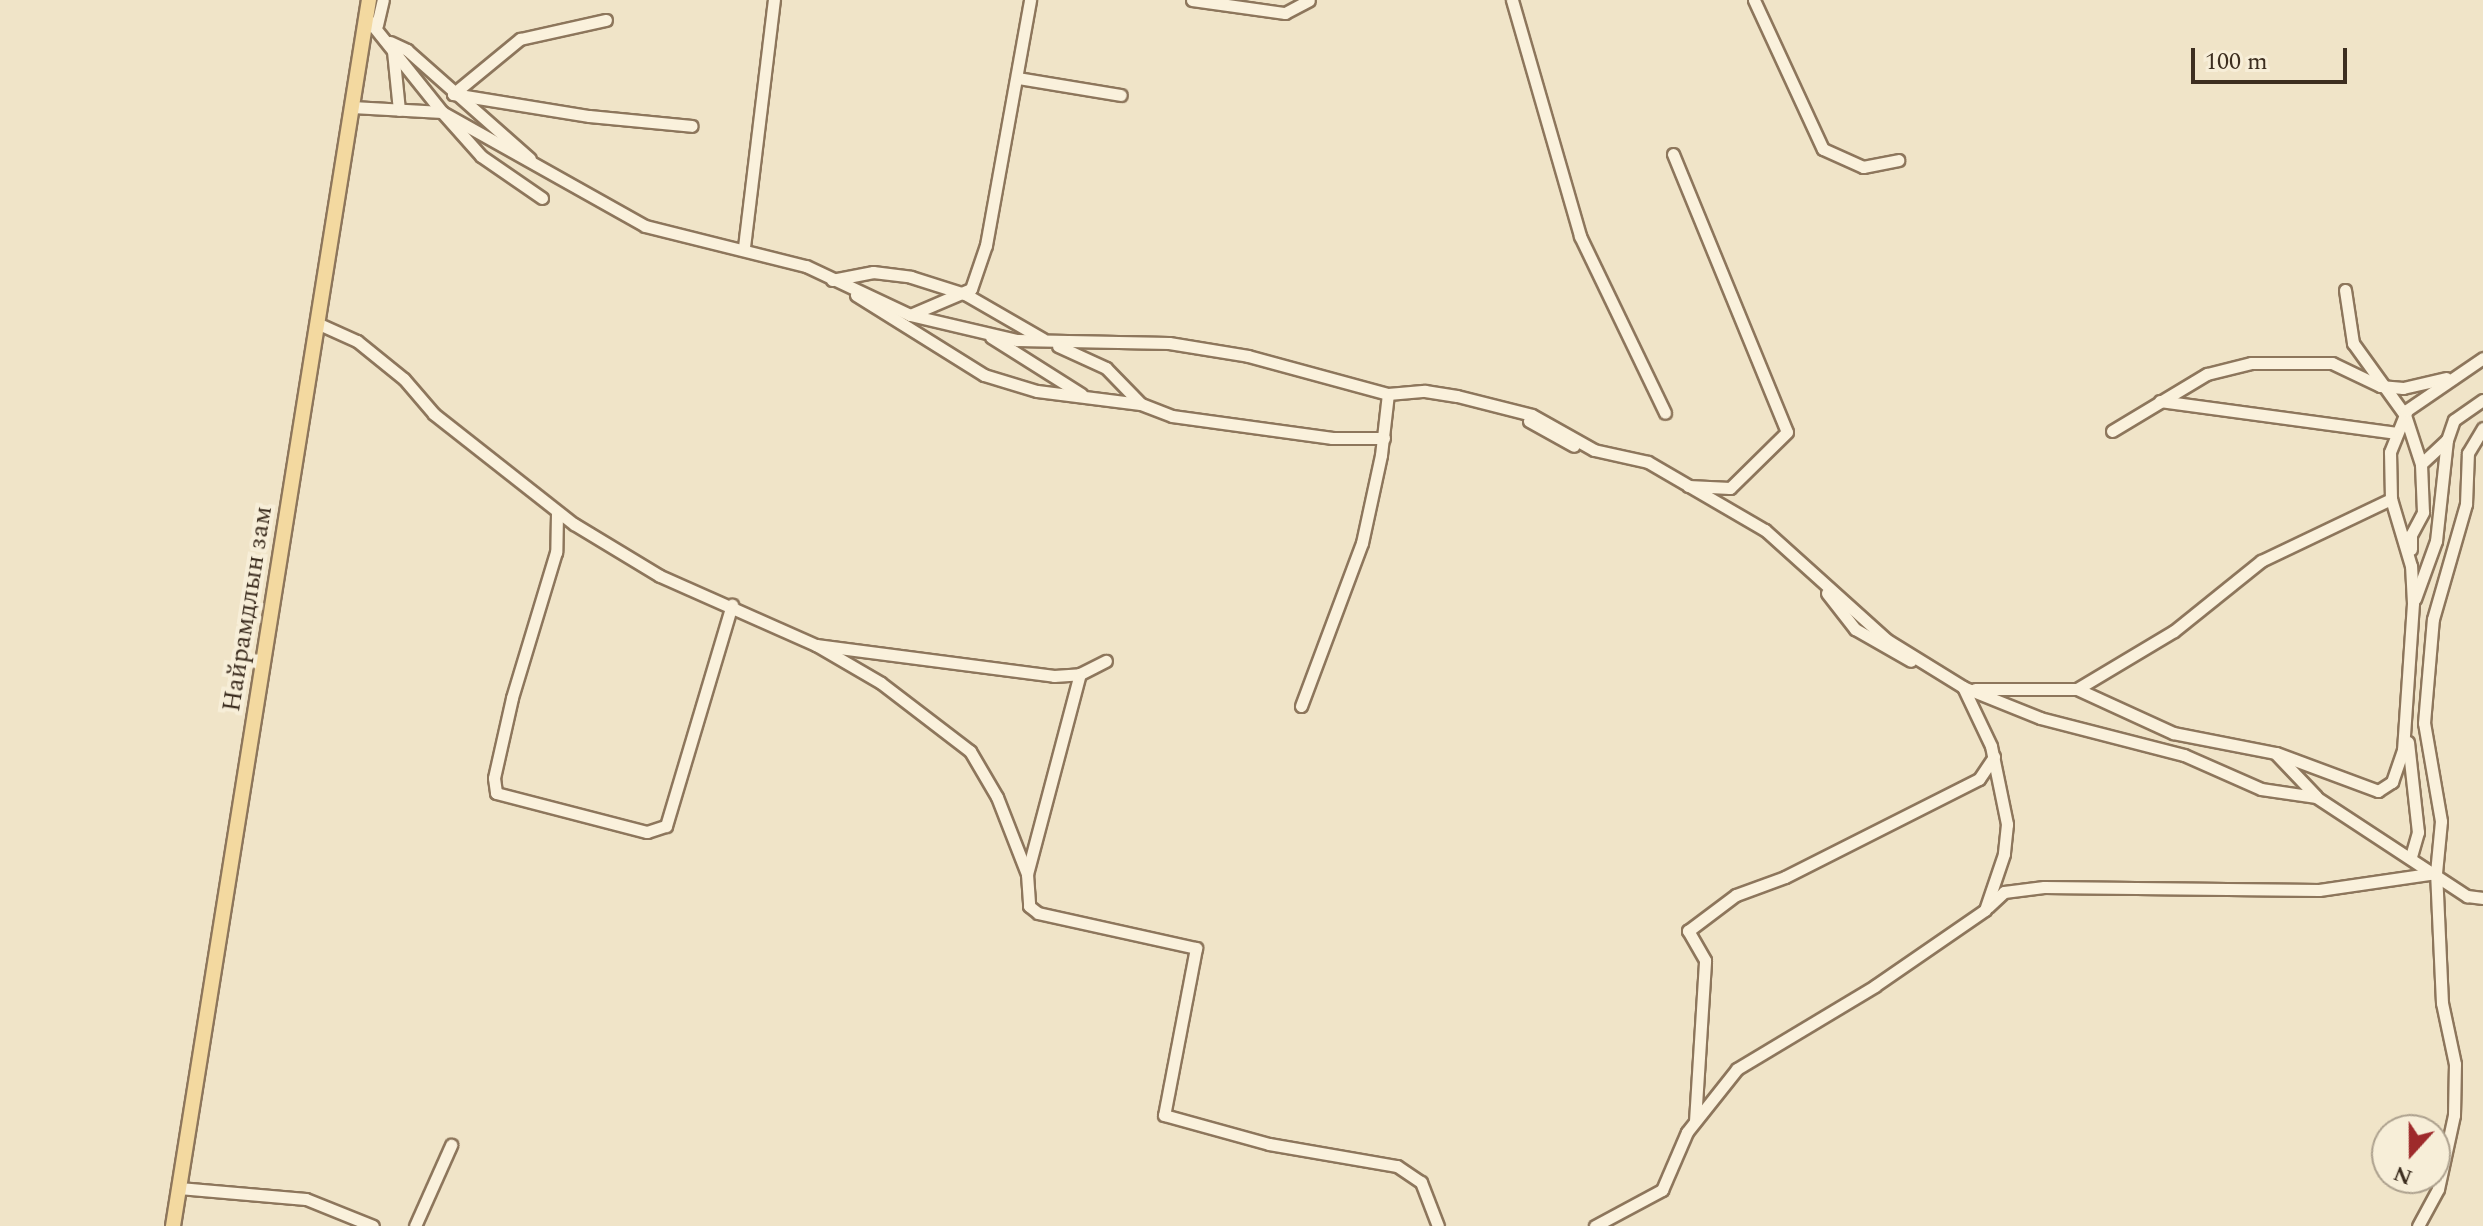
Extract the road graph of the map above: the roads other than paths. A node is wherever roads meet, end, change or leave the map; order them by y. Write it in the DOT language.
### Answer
graph roads {
  1 [pos="369,0"];
  2 [pos="383,0"];
  3 [pos="774,0"];
  4 [pos="1030,0"];
  5 [pos="1192,0"];
  6 [pos="1309,0"];
  7 [pos="1512,0"];
  8 [pos="1754,0"];
  9 [pos="606,20"];
  10 [pos="371,21"];
  11 [pos="391,44"];
  12 [pos="1018,78"];
  13 [pos="453,94"];
  14 [pos="1121,95"];
  15 [pos="352,107"];
  16 [pos="399,110"];
  17 [pos="442,112"];
  18 [pos="692,126"];
  19 [pos="1673,154"];
  20 [pos="1898,160"];
  21 [pos="536,165"];
  22 [pos="542,198"];
  23 [pos="744,247"];
  24 [pos="831,280"];
  25 [pos="850,288"];
  26 [pos="2345,290"];
  27 [pos="965,294"];
  28 [pos="910,315"];
  29 [pos="319,324"];
  30 [pos="982,332"];
  31 [pos="1048,343"];
  32 [pos="2483,358"];
  33 [pos="2451,377"];
  34 [pos="2380,386"];
  35 [pos="1388,394"];
  36 [pos="1085,397"];
  37 [pos="2483,400"];
  38 [pos="2160,401"];
  39 [pos="1141,404"];
  40 [pos="1665,413"];
  41 [pos="2405,415"];
  42 [pos="2483,428"];
  43 [pos="2112,431"];
  44 [pos="2397,433"];
  45 [pos="1384,438"];
  46 [pos="2447,440"];
  47 [pos="2421,464"];
  48 [pos="1688,486"];
  49 [pos="2391,499"];
  50 [pos="557,513"];
  51 [pos="2411,566"];
  52 [pos="2413,603"];
  53 [pos="732,605"];
  54 [pos="816,645"];
  55 [pos="1106,661"];
  56 [pos="1080,674"];
  57 [pos="1967,688"];
  58 [pos="2077,689"];
  59 [pos="1301,706"];
  60 [pos="2405,720"];
  61 [pos="2276,753"];
  62 [pos="1994,757"];
  63 [pos="2316,797"];
  64 [pos="2411,856"];
  65 [pos="2436,873"];
  66 [pos="1027,874"];
  67 [pos="2483,898"];
  68 [pos="1985,910"];
  69 [pos="1695,1122"];
  70 [pos="451,1145"];
  71 [pos="179,1188"];
  72 [pos="173,1226"];
  73 [pos="373,1226"];
  74 [pos="415,1226"];
  75 [pos="1438,1226"];
  76 [pos="1595,1226"];
  77 [pos="2418,1226"];
  1 -- 10 [label="main road, Найрамдлын зам"];
  2 -- 10 [label="street"];
  3 -- 23 [label="street"];
  4 -- 12 [label="street"];
  5 -- 6 [label="street"];
  7 -- 40 [label="street"];
  8 -- 20 [label="street"];
  9 -- 13 [label="street"];
  10 -- 11 [label="street"];
  10 -- 15 [label="main road, Найрамдлын зам"];
  11 -- 13 [label="street"];
  11 -- 16 [label="street"];
  11 -- 17 [label="street"];
  12 -- 14 [label="street"];
  12 -- 27 [label="street"];
  13 -- 18 [label="street"];
  13 -- 21 [label="street"];
  15 -- 16 [label="street"];
  15 -- 29 [label="main road, Найрамдлын зам"];
  16 -- 17 [label="street"];
  17 -- 21 [label="street"];
  17 -- 22 [label="street"];
  19 -- 48 [label="street"];
  21 -- 23 [label="street"];
  23 -- 24 [label="street"];
  24 -- 25 [label="street"];
  24 -- 27 [label="street"];
  25 -- 28 [label="street"];
  25 -- 36 [label="street"];
  26 -- 34 [label="street"];
  27 -- 28 [label="street"];
  27 -- 31 [label="street"];
  28 -- 30 [label="street"];
  29 -- 50 [label="street"];
  29 -- 71 [label="main road, Найрамдлын зам"];
  30 -- 31 [label="street"];
  30 -- 36 [label="street"];
  31 -- 35 [label="street"];
  31 -- 39 [label="street"];
  32 -- 33 [label="street"];
  33 -- 34 [label="street"];
  33 -- 41 [label="street"];
  34 -- 38 [label="street"];
  34 -- 41 [label="street"];
  35 -- 45 [label="street"];
  35 -- 48 [label="street"];
  36 -- 39 [label="street"];
  37 -- 46 [label="street"];
  38 -- 43 [label="street"];
  38 -- 44 [label="street"];
  39 -- 45 [label="street"];
  41 -- 44 [label="street"];
  41 -- 47 [label="street"];
  42 -- 65 [label="street"];
  44 -- 49 [label="street"];
  45 -- 59 [label="street"];
  46 -- 47 [label="street"];
  46 -- 52 [label="street"];
  47 -- 51 [label="street"];
  48 -- 57 [label="street"];
  49 -- 51 [label="street"];
  49 -- 58 [label="street"];
  50 -- 53 [label="street"];
  50 -- 53 [label="street"];
  51 -- 52 [label="street"];
  52 -- 60 [label="street"];
  53 -- 54 [label="street"];
  54 -- 56 [label="street"];
  54 -- 66 [label="street"];
  55 -- 56 [label="street"];
  56 -- 66 [label="street"];
  57 -- 58 [label="street"];
  57 -- 62 [label="street"];
  57 -- 63 [label="street"];
  58 -- 61 [label="street"];
  60 -- 61 [label="street"];
  60 -- 64 [label="street"];
  61 -- 63 [label="street"];
  62 -- 68 [label="street"];
  62 -- 69 [label="street"];
  63 -- 64 [label="street"];
  64 -- 65 [label="street"];
  65 -- 67 [label="street"];
  65 -- 68 [label="street"];
  65 -- 77 [label="street"];
  66 -- 75 [label="street"];
  68 -- 69 [label="street"];
  69 -- 76 [label="street"];
  70 -- 74 [label="street"];
  71 -- 72 [label="main road, Найрамдлын зам"];
  71 -- 73 [label="street"];
}
